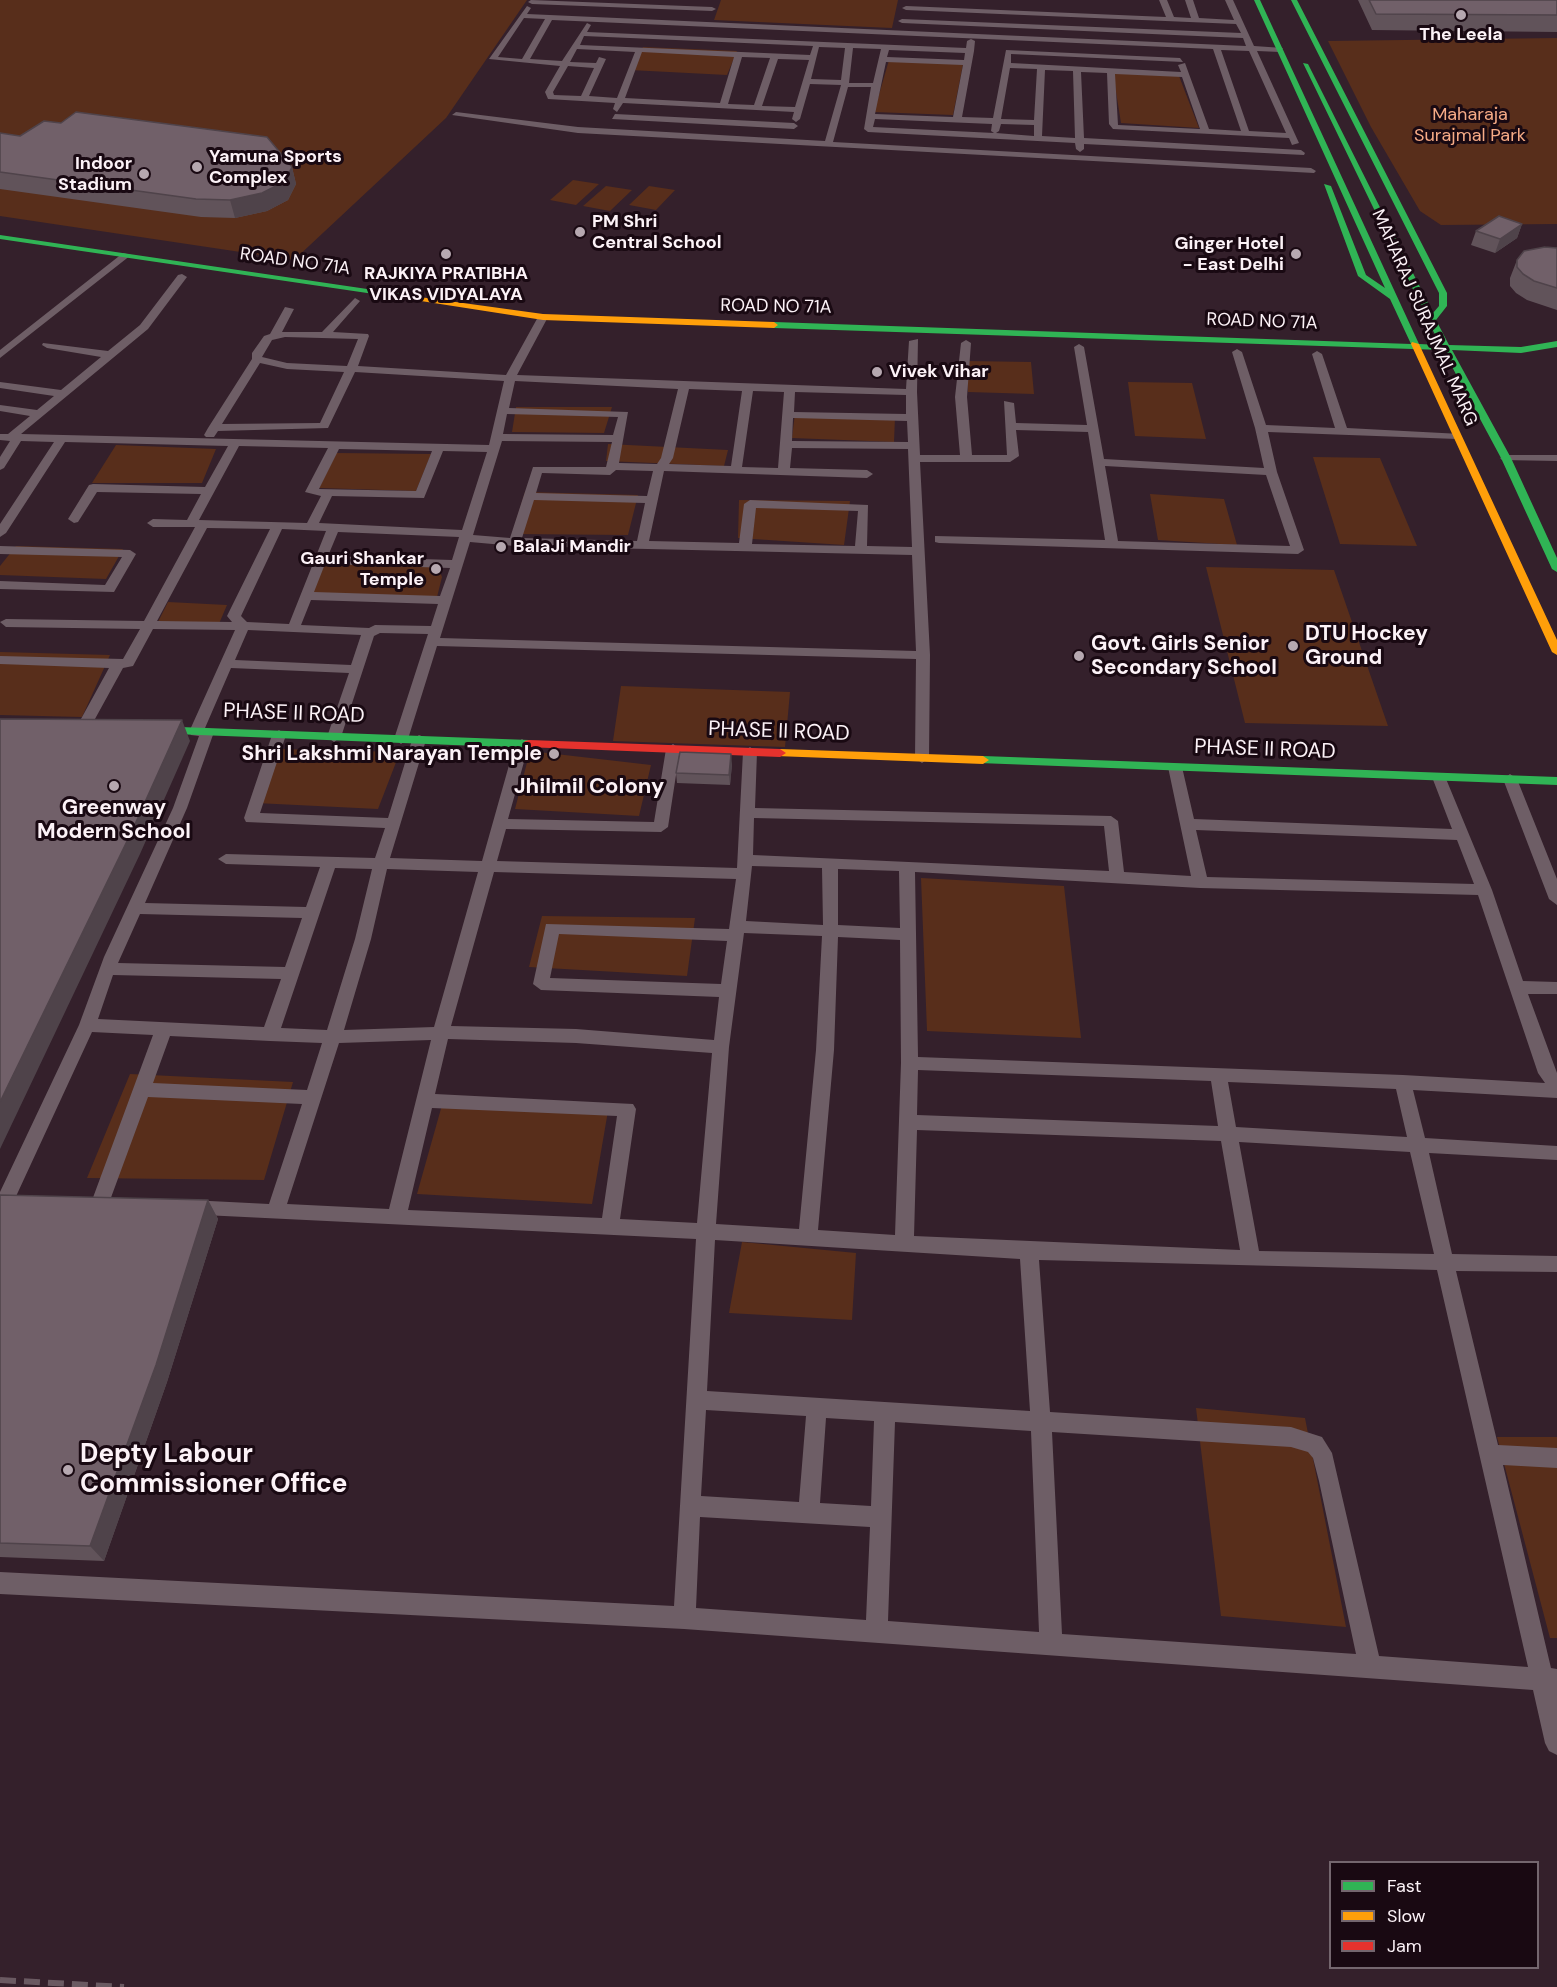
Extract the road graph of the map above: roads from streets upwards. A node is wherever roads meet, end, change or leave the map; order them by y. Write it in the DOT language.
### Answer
graph roads {
  1 [pos="716,0"];
  2 [pos="944,0"];
  3 [pos="977,0"];
  4 [pos="1013,0"];
  5 [pos="1163,0"];
  6 [pos="1189,0"];
  7 [pos="1229,0"];
  8 [pos="1243,0"];
  9 [pos="1257,0"];
  10 [pos="1294,0"];
  11 [pos="532,1"];
  12 [pos="680,4"];
  13 [pos="906,4"];
  14 [pos="712,9"];
  15 [pos="942,9"];
  16 [pos="975,11"];
  17 [pos="1012,13"];
  18 [pos="521,16"];
  19 [pos="1104,16"];
  20 [pos="550,17"];
  21 [pos="590,19"];
  22 [pos="1171,19"];
  23 [pos="1196,20"];
  24 [pos="902,21"];
  25 [pos="1238,22"];
  26 [pos="673,23"];
  27 [pos="708,24"];
  28 [pos="1015,26"];
  29 [pos="822,30"];
  30 [pos="1107,30"];
  31 [pos="583,34"];
  32 [pos="898,34"];
  33 [pos="609,36"];
  34 [pos="1246,36"];
  35 [pos="971,37"];
  36 [pos="1014,38"];
  37 [pos="696,39"];
  38 [pos="1107,42"];
  39 [pos="818,43"];
  40 [pos="849,45"];
  41 [pos="1178,46"];
  42 [pos="576,47"];
  43 [pos="886,47"];
  44 [pos="606,48"];
  45 [pos="640,48"];
  46 [pos="1216,48"];
  47 [pos="1252,49"];
  48 [pos="1319,49"];
  49 [pos="1274,50"];
  50 [pos="690,51"];
  51 [pos="970,51"];
  52 [pos="1009,52"];
  53 [pos="740,53"];
  54 [pos="775,56"];
  55 [pos="813,58"];
  56 [pos="884,59"];
  57 [pos="1180,60"];
  58 [pos="524,62"];
  59 [pos="968,63"];
  60 [pos="565,65"];
  61 [pos="1007,65"];
  62 [pos="599,66"];
  63 [pos="1041,67"];
  64 [pos="1077,69"];
  65 [pos="1111,71"];
  66 [pos="1184,75"];
  67 [pos="807,81"];
  68 [pos="845,84"];
  69 [pos="876,86"];
  70 [pos="583,100"];
  71 [pos="620,101"];
  72 [pos="723,106"];
  73 [pos="757,108"];
  74 [pos="798,110"];
  75 [pos="456,115"];
  76 [pos="872,116"];
  77 [pos="615,117"];
  78 [pos="957,119"];
  79 [pos="997,122"];
  80 [pos="1040,123"];
  81 [pos="794,126"];
  82 [pos="868,129"];
  83 [pos="615,131"];
  84 [pos="1206,133"];
  85 [pos="1246,134"];
  86 [pos="994,136"];
  87 [pos="1291,136"];
  88 [pos="1038,138"];
  89 [pos="1079,141"];
  90 [pos="790,143"];
  91 [pos="828,145"];
  92 [pos="866,147"];
  93 [pos="1301,153"];
  94 [pos="1322,153"];
  95 [pos="1036,157"];
  96 [pos="1080,159"];
  97 [pos="0,237"];
  98 [pos="0,250"];
  99 [pos="126,255"];
  100 [pos="112,267"];
  101 [pos="182,277"];
  102 [pos="1394,298"];
  103 [pos="355,301"];
  104 [pos="289,309"];
  105 [pos="1433,320"];
  106 [pos="540,321"];
  107 [pos="325,335"];
  108 [pos="274,336"];
  109 [pos="914,341"];
  110 [pos="966,343"];
  111 [pos="1557,344"];
  112 [pos="47,345"];
  113 [pos="1079,347"];
  114 [pos="1418,351"];
  115 [pos="1236,352"];
  116 [pos="1449,352"];
  117 [pos="1317,354"];
  118 [pos="0,355"];
  119 [pos="110,355"];
  120 [pos="1557,355"];
  121 [pos="257,359"];
  122 [pos="351,369"];
  123 [pos="510,378"];
  124 [pos="0,385"];
  125 [pos="684,386"];
  126 [pos="748,388"];
  127 [pos="790,389"];
  128 [pos="912,392"];
  129 [pos="63,394"];
  130 [pos="1008,403"];
  131 [pos="0,408"];
  132 [pos="503,411"];
  133 [pos="39,414"];
  134 [pos="789,415"];
  135 [pos="913,418"];
  136 [pos="1010,426"];
  137 [pos="214,428"];
  138 [pos="1261,428"];
  139 [pos="1094,429"];
  140 [pos="1342,431"];
  141 [pos="1457,436"];
  142 [pos="10,437"];
  143 [pos="62,438"];
  144 [pos="618,439"];
  145 [pos="206,442"];
  146 [pos="236,442"];
  147 [pos="496,443"];
  148 [pos="336,444"];
  149 [pos="787,444"];
  150 [pos="439,447"];
  151 [pos="915,452"];
  152 [pos="966,458"];
  153 [pos="1506,458"];
  154 [pos="1557,458"];
  155 [pos="1100,462"];
  156 [pos="0,466"];
  157 [pos="612,466"];
  158 [pos="662,467"];
  159 [pos="736,470"];
  160 [pos="784,472"];
  161 [pos="1271,472"];
  162 [pos="867,474"];
  163 [pos="209,491"];
  164 [pos="328,493"];
  165 [pos="530,496"];
  166 [pos="652,501"];
  167 [pos="74,519"];
  168 [pos="153,523"];
  169 [pos="197,524"];
  170 [pos="278,525"];
  171 [pos="311,527"];
  172 [pos="333,528"];
  173 [pos="0,533"];
  174 [pos="465,536"];
  175 [pos="939,539"];
  176 [pos="515,542"];
  177 [pos="1112,543"];
  178 [pos="642,545"];
  179 [pos="745,547"];
  180 [pos="0,550"];
  181 [pos="861,550"];
  182 [pos="918,551"];
  183 [pos="322,560"];
  184 [pos="456,564"];
  185 [pos="1557,569"];
  186 [pos="0,585"];
  187 [pos="307,596"];
  188 [pos="445,600"];
  189 [pos="6,623"];
  190 [pos="148,626"];
  191 [pos="243,626"];
  192 [pos="294,627"];
  193 [pos="369,632"];
  194 [pos="432,636"];
  195 [pos="1557,652"];
  196 [pos="923,655"];
  197 [pos="0,660"];
  198 [pos="118,664"];
  199 [pos="225,664"];
  200 [pos="355,669"];
  201 [pos="83,728"];
  202 [pos="140,730"];
  203 [pos="202,732"];
  204 [pos="279,735"];
  205 [pos="334,737"];
  206 [pos="400,739"];
  207 [pos="420,740"];
  208 [pos="522,744"];
  209 [pos="673,749"];
  210 [pos="750,752"];
  211 [pos="922,758"];
  212 [pos="1175,767"];
  213 [pos="1439,777"];
  214 [pos="1510,779"];
  215 [pos="1557,781"];
  216 [pos="749,813"];
  217 [pos="394,823"];
  218 [pos="499,824"];
  219 [pos="1188,824"];
  220 [pos="1462,836"];
  221 [pos="226,859"];
  222 [pos="329,862"];
  223 [pos="381,864"];
  224 [pos="830,864"];
  225 [pos="907,866"];
  226 [pos="486,867"];
  227 [pos="744,867"];
  228 [pos="1117,876"];
  229 [pos="1200,882"];
  230 [pos="1484,890"];
  231 [pos="1557,899"];
  232 [pos="134,908"];
  233 [pos="312,913"];
  234 [pos="830,930"];
  235 [pos="736,931"];
  236 [pos="908,934"];
  237 [pos="108,969"];
  238 [pos="292,973"];
  239 [pos="1516,987"];
  240 [pos="1557,988"];
  241 [pos="728,991"];
  242 [pos="87,1025"];
  243 [pos="164,1029"];
  244 [pos="441,1033"];
  245 [pos="270,1034"];
  246 [pos="333,1037"];
  247 [pos="721,1047"];
  248 [pos="910,1063"];
  249 [pos="1218,1075"];
  250 [pos="1403,1082"];
  251 [pos="1557,1085"];
  252 [pos="143,1090"];
  253 [pos="1557,1090"];
  254 [pos="313,1097"];
  255 [pos="424,1101"];
  256 [pos="908,1122"];
  257 [pos="1228,1134"];
  258 [pos="1418,1146"];
  259 [pos="1557,1153"];
  260 [pos="3,1198"];
  261 [pos="29,1200"];
  262 [pos="76,1202"];
  263 [pos="100,1203"];
  264 [pos="123,1204"];
  265 [pos="171,1207"];
  266 [pos="275,1212"];
  267 [pos="397,1216"];
  268 [pos="610,1226"];
  269 [pos="706,1231"];
  270 [pos="808,1237"];
  271 [pos="904,1244"];
  272 [pos="1029,1251"];
  273 [pos="1251,1259"];
  274 [pos="1444,1262"];
  275 [pos="1557,1264"];
  276 [pos="695,1400"];
  277 [pos="817,1408"];
  278 [pos="885,1412"];
  279 [pos="1041,1422"];
  280 [pos="1488,1454"];
  281 [pos="1557,1458"];
  282 [pos="690,1506"];
  283 [pos="809,1513"];
  284 [pos="880,1517"];
  285 [pos="0,1583"];
  286 [pos="684,1618"];
  287 [pos="877,1632"];
  288 [pos="1051,1645"];
  289 [pos="1370,1665"];
  290 [pos="1550,1679"];
  291 [pos="1557,1743"];
  1 -- 14 [label="street"];
  2 -- 15 [label="street"];
  3 -- 16 [label="street"];
  4 -- 17 [label="street"];
  5 -- 22 [label="street"];
  6 -- 23 [label="street"];
  7 -- 25 [label="street"];
  8 -- 49 [label="street"];
  9 -- 49 [label="street"];
  10 -- 48 [label="street, MAHARAJ SURAJMAL MARG"];
  11 -- 12 [label="street"];
  11 -- 18 [label="street"];
  12 -- 14 [label="street"];
  12 -- 26 [label="street"];
  13 -- 15 [label="street"];
  13 -- 24 [label="street"];
  14 -- 27 [label="street"];
  15 -- 16 [label="street"];
  16 -- 17 [label="street"];
  17 -- 19 [label="street"];
  18 -- 20 [label="street"];
  18 -- 58 [label="street"];
  19 -- 22 [label="street"];
  19 -- 30 [label="street"];
  20 -- 21 [label="street"];
  20 -- 58 [label="street"];
  21 -- 26 [label="street"];
  21 -- 31 [label="street"];
  22 -- 23 [label="street"];
  23 -- 25 [label="street"];
  24 -- 28 [label="street"];
  24 -- 32 [label="street"];
  25 -- 34 [label="street"];
  26 -- 27 [label="street"];
  27 -- 29 [label="street"];
  28 -- 30 [label="street"];
  28 -- 36 [label="street"];
  29 -- 32 [label="street"];
  29 -- 39 [label="street"];
  30 -- 34 [label="street"];
  30 -- 38 [label="street"];
  31 -- 33 [label="street"];
  31 -- 42 [label="street"];
  32 -- 35 [label="street"];
  33 -- 37 [label="street"];
  33 -- 44 [label="street"];
  34 -- 47 [label="street"];
  35 -- 36 [label="street"];
  35 -- 51 [label="street"];
  36 -- 38 [label="street"];
  36 -- 52 [label="street"];
  37 -- 39 [label="street"];
  37 -- 50 [label="street"];
  38 -- 41 [label="street"];
  39 -- 40 [label="street"];
  39 -- 55 [label="street"];
  40 -- 43 [label="street"];
  40 -- 68 [label="street"];
  41 -- 46 [label="street"];
  41 -- 57 [label="street"];
  42 -- 44 [label="street"];
  42 -- 60 [label="street"];
  43 -- 51 [label="street"];
  43 -- 56 [label="street"];
  44 -- 45 [label="street"];
  44 -- 62 [label="street"];
  45 -- 50 [label="street"];
  45 -- 71 [label="street"];
  46 -- 47 [label="street"];
  46 -- 85 [label="street"];
  47 -- 49 [label="street"];
  47 -- 87 [label="street"];
  48 -- 105 [label="street, MAHARAJ SURAJMAL MARG"];
  48 -- 105 [label="street, MAHARAJ SURAJMAL MARG"];
  49 -- 94 [label="street"];
  50 -- 53 [label="street"];
  51 -- 59 [label="street"];
  52 -- 57 [label="street"];
  52 -- 61 [label="street"];
  53 -- 54 [label="street"];
  53 -- 72 [label="street"];
  54 -- 55 [label="street"];
  54 -- 73 [label="street"];
  55 -- 67 [label="street"];
  56 -- 59 [label="street"];
  56 -- 69 [label="street"];
  57 -- 66 [label="street"];
  58 -- 60 [label="street"];
  59 -- 78 [label="street"];
  60 -- 62 [label="street"];
  60 -- 70 [label="street"];
  61 -- 63 [label="street"];
  61 -- 79 [label="street"];
  62 -- 70 [label="street"];
  63 -- 64 [label="street"];
  63 -- 80 [label="street"];
  64 -- 65 [label="street"];
  64 -- 89 [label="street"];
  65 -- 66 [label="street"];
  65 -- 84 [label="street"];
  66 -- 84 [label="street"];
  67 -- 68 [label="street"];
  67 -- 74 [label="street"];
  68 -- 69 [label="street"];
  68 -- 91 [label="street"];
  69 -- 76 [label="street"];
  70 -- 71 [label="street"];
  71 -- 72 [label="street"];
  71 -- 77 [label="street"];
  72 -- 73 [label="street"];
  73 -- 74 [label="street"];
  74 -- 81 [label="street"];
  75 -- 83 [label="street"];
  76 -- 78 [label="street"];
  76 -- 82 [label="street"];
  77 -- 81 [label="street"];
  77 -- 83 [label="street"];
  78 -- 79 [label="street"];
  79 -- 80 [label="street"];
  79 -- 86 [label="street"];
  80 -- 88 [label="street"];
  81 -- 90 [label="street"];
  82 -- 86 [label="street"];
  82 -- 92 [label="street"];
  83 -- 90 [label="street"];
  84 -- 85 [label="street"];
  85 -- 87 [label="street"];
  86 -- 88 [label="street"];
  87 -- 93 [label="street"];
  88 -- 89 [label="street"];
  88 -- 95 [label="street"];
  89 -- 93 [label="street"];
  89 -- 96 [label="street"];
  90 -- 91 [label="street"];
  91 -- 92 [label="street"];
  92 -- 95 [label="street"];
  93 -- 96 [label="street"];
  94 -- 102 [label="street, MAHARAJ SURAJMAL MARG"];
  94 -- 102 [label="street"];
  95 -- 96 [label="street"];
  97 -- 99 [label="street, ROAD NO 71A"];
  98 -- 100 [label="street, ROAD NO 71A"];
  99 -- 100 [label="street"];
  99 -- 106 [label="street, ROAD NO 71A"];
  100 -- 101 [label="street, ROAD NO 71A"];
  100 -- 118 [label="street"];
  101 -- 103 [label="street, ROAD NO 71A"];
  101 -- 119 [label="street"];
  102 -- 114 [label="street, MAHARAJ SURAJMAL MARG"];
  103 -- 106 [label="street, ROAD NO 71A"];
  103 -- 107 [label="street"];
  104 -- 108 [label="street"];
  105 -- 116 [label="street, MAHARAJ SURAJMAL MARG"];
  106 -- 109 [label="street, ROAD NO 71A"];
  106 -- 114 [label="street, ROAD NO 71A"];
  106 -- 123 [label="street"];
  107 -- 108 [label="street"];
  107 -- 122 [label="street"];
  108 -- 121 [label="street"];
  109 -- 110 [label="street, ROAD NO 71A"];
  109 -- 128 [label="street"];
  110 -- 113 [label="street, ROAD NO 71A"];
  110 -- 152 [label="street"];
  111 -- 116 [label="street, ROAD NO 71A"];
  112 -- 119 [label="street"];
  113 -- 115 [label="street, ROAD NO 71A"];
  113 -- 139 [label="street"];
  114 -- 116 [label="street, ROAD NO 71A"];
  114 -- 117 [label="street, ROAD NO 71A"];
  114 -- 141 [label="street, MAHARAJ SURAJMAL MARG"];
  115 -- 117 [label="street, ROAD NO 71A"];
  115 -- 138 [label="street"];
  116 -- 120 [label="street, ROAD NO 71A"];
  116 -- 153 [label="street, MAHARAJ SURAJMAL MARG"];
  117 -- 140 [label="street"];
  119 -- 129 [label="street"];
  121 -- 122 [label="street"];
  121 -- 137 [label="street"];
  122 -- 123 [label="street"];
  122 -- 137 [label="street"];
  123 -- 125 [label="street"];
  123 -- 132 [label="street"];
  124 -- 129 [label="street"];
  125 -- 126 [label="street"];
  125 -- 158 [label="street"];
  126 -- 127 [label="street"];
  126 -- 159 [label="street"];
  127 -- 128 [label="street"];
  127 -- 134 [label="street"];
  128 -- 135 [label="street"];
  129 -- 133 [label="street"];
  130 -- 136 [label="street"];
  131 -- 133 [label="street"];
  132 -- 144 [label="street"];
  132 -- 147 [label="street"];
  133 -- 142 [label="street"];
  134 -- 135 [label="street"];
  134 -- 149 [label="street"];
  135 -- 151 [label="street"];
  136 -- 139 [label="street"];
  136 -- 152 [label="street"];
  137 -- 145 [label="street"];
  138 -- 140 [label="street"];
  138 -- 161 [label="street"];
  139 -- 155 [label="street"];
  140 -- 141 [label="street"];
  141 -- 195 [label="street, MAHARAJ SURAJMAL MARG"];
  142 -- 143 [label="street"];
  142 -- 156 [label="street"];
  143 -- 145 [label="street"];
  143 -- 173 [label="street"];
  144 -- 147 [label="street"];
  144 -- 157 [label="street"];
  145 -- 146 [label="street"];
  146 -- 148 [label="street"];
  146 -- 163 [label="street"];
  147 -- 150 [label="street"];
  147 -- 174 [label="street"];
  148 -- 150 [label="street"];
  148 -- 164 [label="street"];
  149 -- 151 [label="street"];
  149 -- 160 [label="street"];
  150 -- 164 [label="street"];
  151 -- 152 [label="street"];
  151 -- 182 [label="street"];
  153 -- 154 [label="street"];
  153 -- 185 [label="street, MAHARAJ SURAJMAL MARG"];
  155 -- 161 [label="street"];
  155 -- 177 [label="street"];
  157 -- 158 [label="street"];
  157 -- 165 [label="street"];
  158 -- 159 [label="street"];
  158 -- 166 [label="street"];
  159 -- 160 [label="street"];
  160 -- 162 [label="street"];
  161 -- 177 [label="street"];
  163 -- 167 [label="street"];
  163 -- 169 [label="street"];
  164 -- 171 [label="street"];
  165 -- 166 [label="street"];
  165 -- 176 [label="street"];
  166 -- 178 [label="street"];
  168 -- 169 [label="street"];
  169 -- 170 [label="street"];
  169 -- 190 [label="street"];
  170 -- 171 [label="street"];
  170 -- 191 [label="street"];
  171 -- 172 [label="street"];
  172 -- 174 [label="street"];
  172 -- 183 [label="street"];
  174 -- 176 [label="street"];
  174 -- 184 [label="street"];
  175 -- 177 [label="street"];
  176 -- 178 [label="street"];
  178 -- 179 [label="street"];
  179 -- 181 [label="street"];
  179 -- 181 [label="street"];
  180 -- 186 [label="street"];
  181 -- 182 [label="street"];
  182 -- 196 [label="street"];
  183 -- 184 [label="street"];
  183 -- 187 [label="street"];
  184 -- 188 [label="street"];
  187 -- 188 [label="street"];
  187 -- 192 [label="street"];
  188 -- 194 [label="street"];
  189 -- 190 [label="street"];
  190 -- 191 [label="street"];
  190 -- 198 [label="street"];
  191 -- 192 [label="street"];
  191 -- 199 [label="street"];
  192 -- 193 [label="street"];
  193 -- 194 [label="street"];
  193 -- 200 [label="street"];
  194 -- 196 [label="street"];
  194 -- 206 [label="street"];
  196 -- 211 [label="street"];
  197 -- 198 [label="street"];
  198 -- 201 [label="street"];
  199 -- 200 [label="street"];
  199 -- 203 [label="street"];
  200 -- 205 [label="street"];
  202 -- 203 [label="street, PHASE II ROAD"];
  203 -- 204 [label="street, PHASE II ROAD"];
  203 -- 232 [label="street"];
  204 -- 205 [label="street, PHASE II ROAD"];
  204 -- 217 [label="street"];
  205 -- 206 [label="street, PHASE II ROAD"];
  206 -- 207 [label="street, PHASE II ROAD"];
  207 -- 208 [label="street, PHASE II ROAD"];
  207 -- 217 [label="street"];
  208 -- 209 [label="street, PHASE II ROAD"];
  208 -- 218 [label="street"];
  209 -- 210 [label="street, PHASE II ROAD"];
  209 -- 218 [label="street"];
  210 -- 211 [label="street, PHASE II ROAD"];
  210 -- 216 [label="street"];
  211 -- 212 [label="street, PHASE II ROAD"];
  212 -- 213 [label="street, PHASE II ROAD"];
  212 -- 219 [label="street"];
  213 -- 214 [label="street, PHASE II ROAD"];
  213 -- 220 [label="street"];
  214 -- 215 [label="street, PHASE II ROAD"];
  214 -- 231 [label="street"];
  216 -- 227 [label="street"];
  216 -- 228 [label="street"];
  217 -- 223 [label="street"];
  218 -- 226 [label="street"];
  219 -- 220 [label="street"];
  219 -- 229 [label="street"];
  220 -- 230 [label="street"];
  221 -- 222 [label="street"];
  222 -- 223 [label="street"];
  222 -- 233 [label="street"];
  223 -- 226 [label="street"];
  223 -- 246 [label="street"];
  224 -- 225 [label="street"];
  224 -- 227 [label="street"];
  224 -- 234 [label="street"];
  225 -- 228 [label="street"];
  225 -- 236 [label="street"];
  226 -- 227 [label="street"];
  226 -- 244 [label="street"];
  227 -- 235 [label="street"];
  228 -- 229 [label="street"];
  229 -- 230 [label="street"];
  230 -- 239 [label="street"];
  232 -- 233 [label="street"];
  232 -- 237 [label="street"];
  233 -- 238 [label="street"];
  234 -- 235 [label="street"];
  234 -- 236 [label="street"];
  234 -- 270 [label="street"];
  235 -- 241 [label="street"];
  235 -- 241 [label="street"];
  236 -- 248 [label="street"];
  237 -- 238 [label="street"];
  237 -- 242 [label="street"];
  238 -- 245 [label="street"];
  239 -- 240 [label="street"];
  239 -- 251 [label="street"];
  241 -- 247 [label="street"];
  242 -- 243 [label="street"];
  242 -- 260 [label="street"];
  243 -- 245 [label="street"];
  243 -- 252 [label="street"];
  244 -- 246 [label="street"];
  244 -- 247 [label="street"];
  244 -- 255 [label="street"];
  245 -- 246 [label="street"];
  246 -- 254 [label="street"];
  247 -- 269 [label="street"];
  248 -- 249 [label="street"];
  248 -- 256 [label="street"];
  249 -- 250 [label="street"];
  249 -- 257 [label="street"];
  250 -- 253 [label="street"];
  250 -- 258 [label="street"];
  252 -- 254 [label="street"];
  252 -- 263 [label="street"];
  254 -- 266 [label="street"];
  255 -- 267 [label="street"];
  255 -- 268 [label="street"];
  256 -- 257 [label="street"];
  256 -- 271 [label="street"];
  257 -- 258 [label="street"];
  257 -- 273 [label="street"];
  258 -- 259 [label="street"];
  258 -- 274 [label="street"];
  260 -- 261 [label="street"];
  262 -- 263 [label="street"];
  263 -- 264 [label="street"];
  265 -- 266 [label="street"];
  266 -- 267 [label="street"];
  267 -- 268 [label="street"];
  268 -- 269 [label="street"];
  269 -- 270 [label="street"];
  269 -- 276 [label="street"];
  270 -- 271 [label="street"];
  271 -- 272 [label="street"];
  272 -- 273 [label="street"];
  272 -- 279 [label="street"];
  273 -- 274 [label="street"];
  274 -- 275 [label="street"];
  274 -- 280 [label="street"];
  276 -- 277 [label="street"];
  276 -- 282 [label="street"];
  277 -- 278 [label="street"];
  277 -- 283 [label="street"];
  278 -- 279 [label="street"];
  278 -- 284 [label="street"];
  279 -- 288 [label="street"];
  279 -- 289 [label="street"];
  280 -- 281 [label="street"];
  280 -- 290 [label="street"];
  282 -- 283 [label="street"];
  282 -- 286 [label="street"];
  283 -- 284 [label="street"];
  284 -- 287 [label="street"];
  285 -- 286 [label="street"];
  286 -- 287 [label="street"];
  287 -- 288 [label="street"];
  288 -- 289 [label="street"];
  289 -- 290 [label="street"];
  290 -- 291 [label="street"];
}
